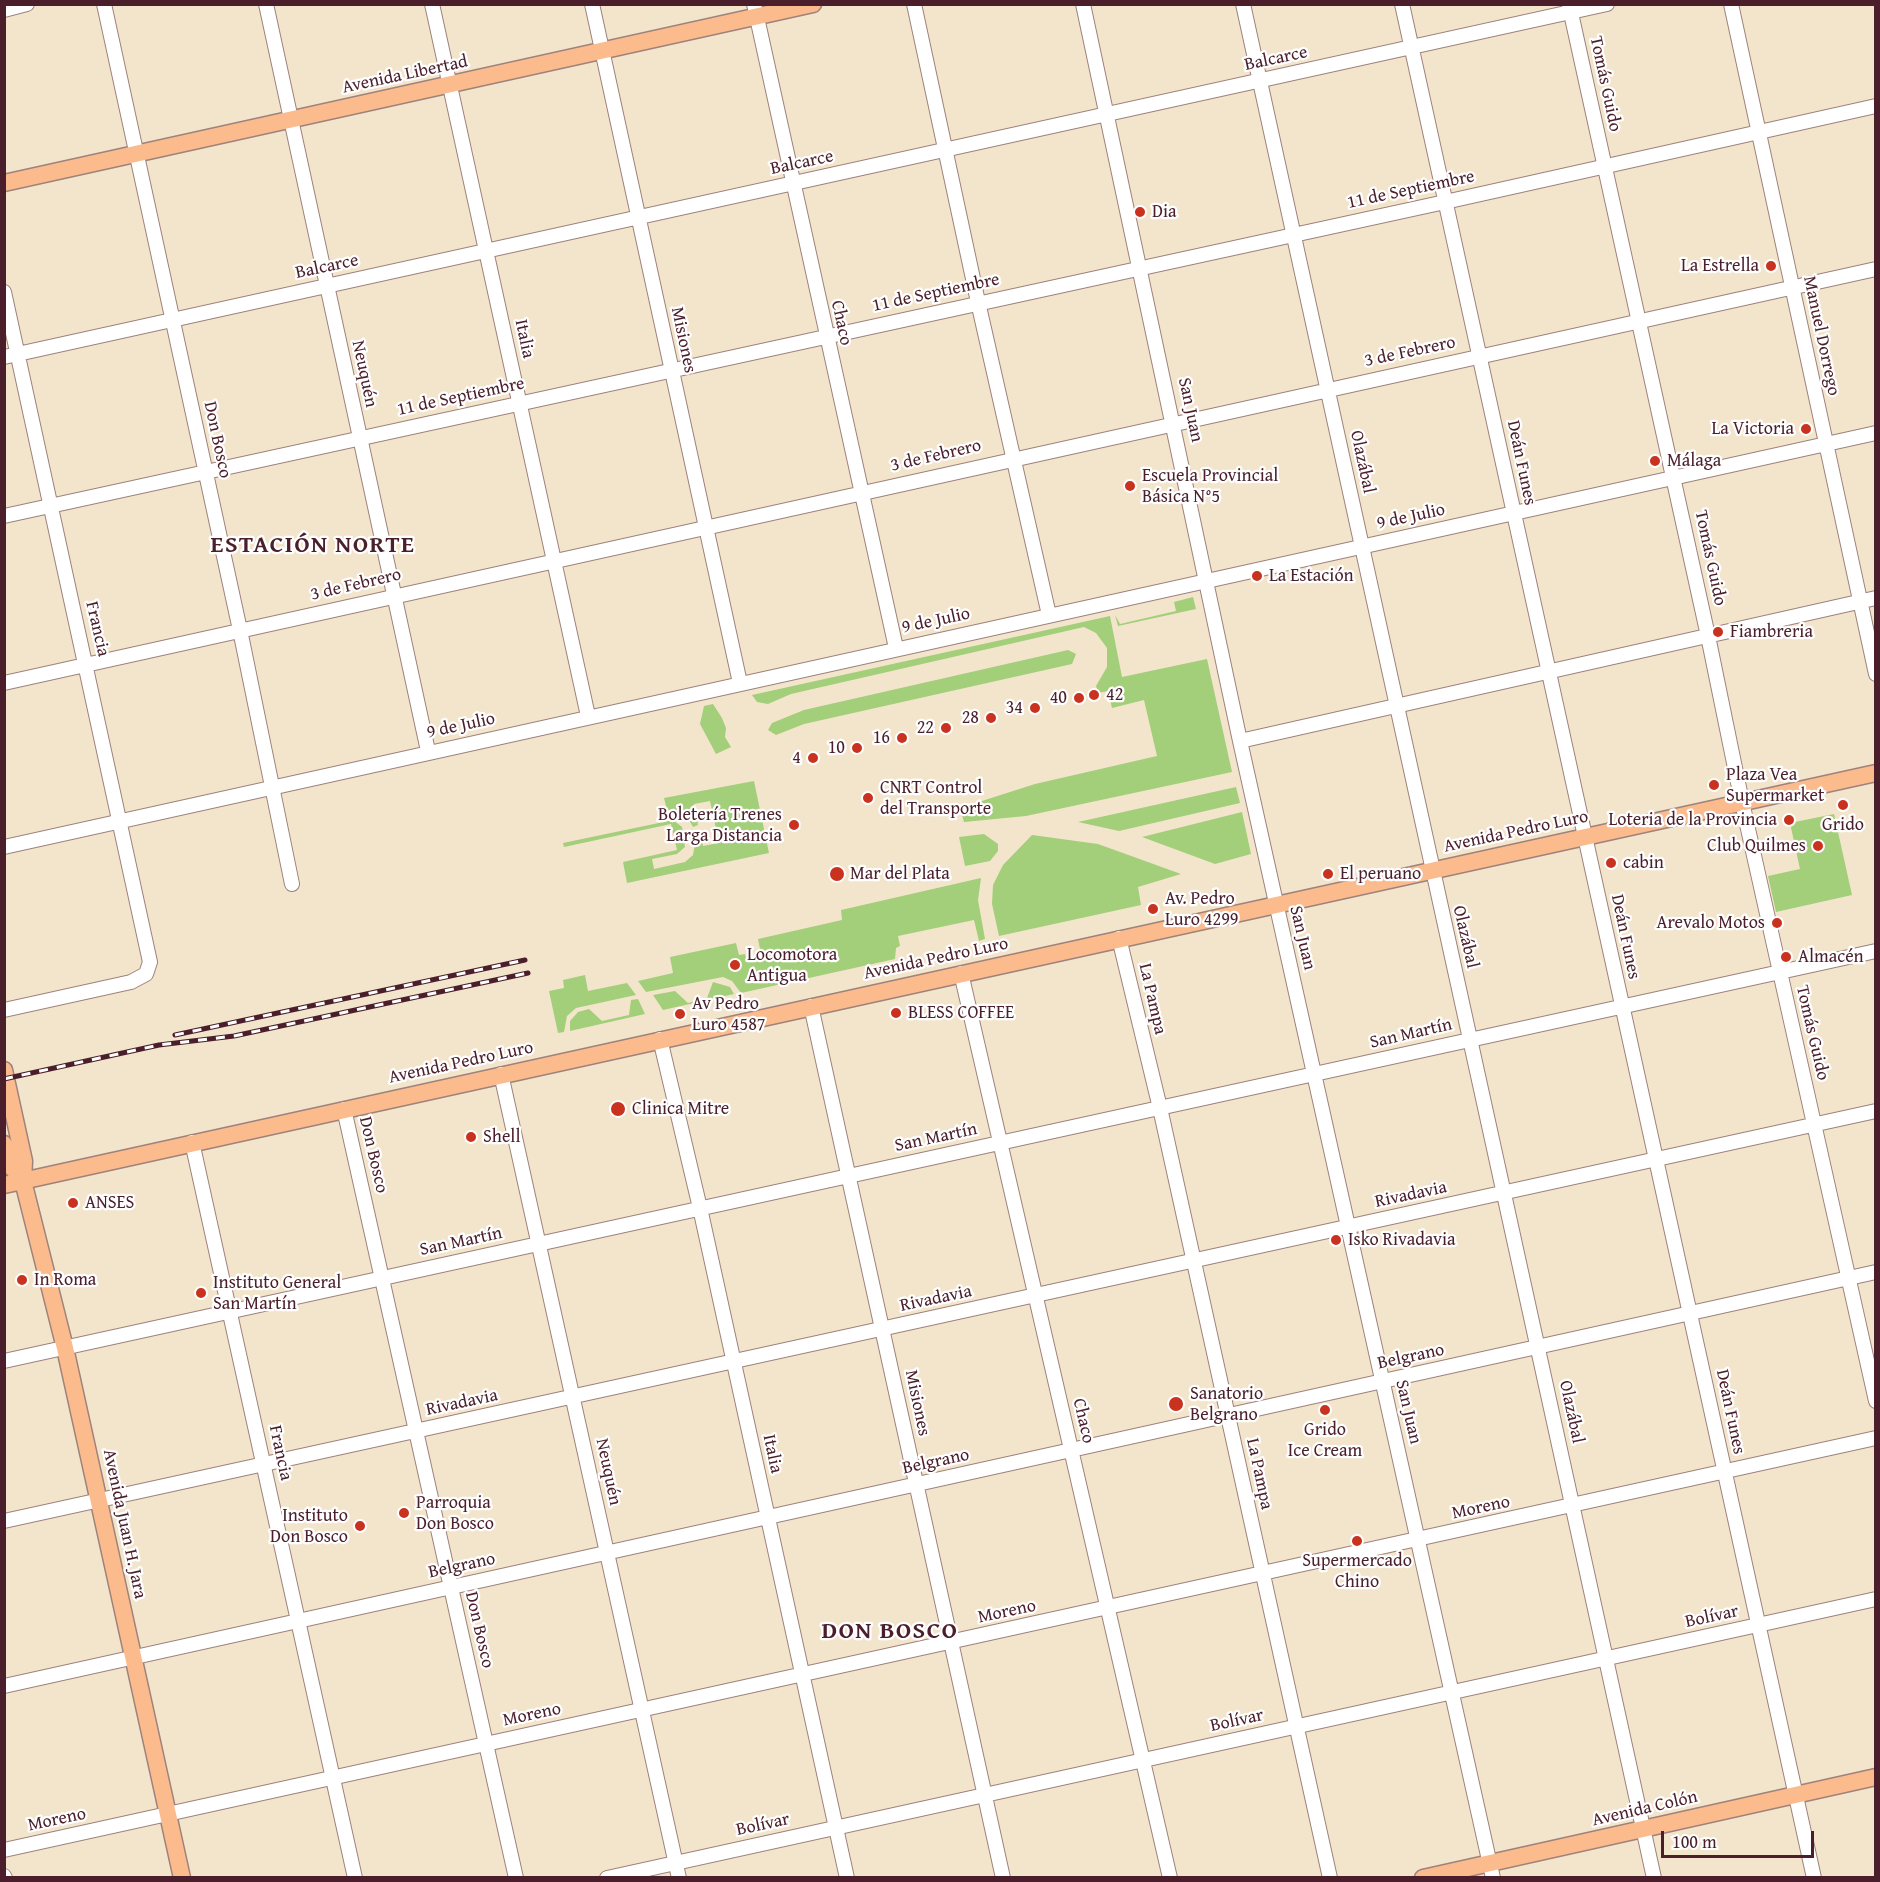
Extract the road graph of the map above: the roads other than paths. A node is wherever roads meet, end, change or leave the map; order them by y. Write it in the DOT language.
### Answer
graph roads {
  1 [pos="27,4"];
  2 [pos="104,4"];
  3 [pos="266,4"];
  4 [pos="432,4"];
  5 [pos="592,4"];
  6 [pos="813,4"];
  7 [pos="914,4"];
  8 [pos="1083,4"];
  9 [pos="1243,4"];
  10 [pos="1402,4"];
  11 [pos="1607,4"];
  12 [pos="1731,4"];
  13 [pos="1570,8"];
  14 [pos="4,10"];
  15 [pos="756,11"];
  16 [pos="1411,48"];
  17 [pos="602,51"];
  18 [pos="1260,81"];
  19 [pos="449,85"];
  20 [pos="1875,106"];
  21 [pos="1107,114"];
  22 [pos="291,120"];
  23 [pos="1758,131"];
  24 [pos="946,150"];
  25 [pos="137,154"];
  26 [pos="1604,165"];
  27 [pos="4,183"];
  28 [pos="793,183"];
  29 [pos="1445,202"];
  30 [pos="638,218"];
  31 [pos="1293,233"];
  32 [pos="486,251"];
  33 [pos="1140,267"];
  34 [pos="1875,268"];
  35 [pos="327,286"];
  36 [pos="1792,287"];
  37 [pos="4,292"];
  38 [pos="978,302"];
  39 [pos="172,320"];
  40 [pos="1640,320"];
  41 [pos="826,336"];
  42 [pos="11,355"];
  43 [pos="1479,355"];
  44 [pos="672,370"];
  45 [pos="1328,388"];
  46 [pos="519,403"];
  47 [pos="1174,422"];
  48 [pos="1875,433"];
  49 [pos="359,438"];
  50 [pos="1826,444"];
  51 [pos="1012,458"];
  52 [pos="205,472"];
  53 [pos="1673,477"];
  54 [pos="861,492"];
  55 [pos="51,506"];
  56 [pos="1514,512"];
  57 [pos="4,516"];
  58 [pos="706,526"];
  59 [pos="1362,546"];
  60 [pos="554,560"];
  61 [pos="1206,580"];
  62 [pos="394,596"];
  63 [pos="1875,598"];
  64 [pos="1859,602"];
  65 [pos="1049,615"];
  66 [pos="240,630"];
  67 [pos="1708,636"];
  68 [pos="896,648"];
  69 [pos="87,664"];
  70 [pos="1549,672"];
  71 [pos="1875,674"];
  72 [pos="4,683"];
  73 [pos="740,683"];
  74 [pos="1397,706"];
  75 [pos="588,716"];
  76 [pos="1240,741"];
  77 [pos="428,751"];
  78 [pos="1875,773"];
  79 [pos="271,786"];
  80 [pos="1742,802"];
  81 [pos="120,821"];
  82 [pos="1585,837"];
  83 [pos="4,847"];
  84 [pos="1432,870"];
  85 [pos="292,884"];
  86 [pos="1276,904"];
  87 [pos="1119,938"];
  88 [pos="1875,951"];
  89 [pos="1780,972"];
  90 [pos="961,973"];
  91 [pos="811,1006"];
  92 [pos="1622,1006"];
  93 [pos="4,1010"];
  94 [pos="660,1039"];
  95 [pos="1470,1040"];
  96 [pos="4,1070"];
  97 [pos="501,1074"];
  98 [pos="1314,1074"];
  99 [pos="1160,1108"];
  100 [pos="344,1109"];
  101 [pos="1875,1111"];
  102 [pos="1814,1125"];
  103 [pos="192,1142"];
  104 [pos="1000,1142"];
  105 [pos="4,1144"];
  106 [pos="1656,1160"];
  107 [pos="849,1176"];
  108 [pos="23,1181"];
  109 [pos="4,1185"];
  110 [pos="1504,1193"];
  111 [pos="700,1208"];
  112 [pos="1348,1227"];
  113 [pos="539,1244"];
  114 [pos="1193,1261"];
  115 [pos="1875,1272"];
  116 [pos="382,1278"];
  117 [pos="1849,1278"];
  118 [pos="1036,1296"];
  119 [pos="230,1311"];
  120 [pos="1690,1313"];
  121 [pos="883,1329"];
  122 [pos="1539,1347"];
  123 [pos="65,1348"];
  124 [pos="4,1361"];
  125 [pos="734,1362"];
  126 [pos="1382,1381"];
  127 [pos="573,1397"];
  128 [pos="1875,1401"];
  129 [pos="1228,1415"];
  130 [pos="417,1431"];
  131 [pos="1875,1438"];
  132 [pos="1071,1450"];
  133 [pos="264,1465"];
  134 [pos="1725,1473"];
  135 [pos="917,1484"];
  136 [pos="100,1501"];
  137 [pos="1573,1506"];
  138 [pos="768,1517"];
  139 [pos="4,1521"];
  140 [pos="1418,1540"];
  141 [pos="607,1553"];
  142 [pos="1262,1574"];
  143 [pos="451,1587"];
  144 [pos="1875,1599"];
  145 [pos="1107,1608"];
  146 [pos="298,1621"];
  147 [pos="1759,1625"];
  148 [pos="951,1642"];
  149 [pos="134,1658"];
  150 [pos="1606,1658"];
  151 [pos="802,1675"];
  152 [pos="4,1686"];
  153 [pos="1452,1692"];
  154 [pos="642,1710"];
  155 [pos="1296,1726"];
  156 [pos="486,1744"];
  157 [pos="1143,1760"];
  158 [pos="1875,1777"];
  159 [pos="333,1778"];
  160 [pos="985,1794"];
  161 [pos="1796,1795"];
  162 [pos="168,1814"];
  163 [pos="836,1827"];
  164 [pos="1644,1830"];
  165 [pos="4,1850"];
  166 [pos="676,1862"];
  167 [pos="1491,1870"];
  168 [pos="182,1878"];
  169 [pos="355,1878"];
  170 [pos="516,1878"];
  171 [pos="607,1878"];
  172 [pos="679,1878"];
  173 [pos="847,1878"];
  174 [pos="1003,1878"];
  175 [pos="1170,1878"];
  176 [pos="1330,1878"];
  177 [pos="1424,1878"];
  178 [pos="1654,1878"];
  179 [pos="1814,1878"];
  1 -- 14 [label="street"];
  2 -- 25 [label="street, Don Bosco"];
  3 -- 22 [label="street, Neuquén"];
  4 -- 19 [label="street, Italia"];
  5 -- 17 [label="street, Misiones"];
  6 -- 15 [label="main road, Avenida Libertad"];
  7 -- 24 [label="street"];
  8 -- 21 [label="street, San Juan"];
  9 -- 18 [label="street, Olazábal"];
  10 -- 16 [label="street, Deán Funes"];
  11 -- 13 [label="street, Balcarce"];
  12 -- 23 [label="street, Manuel Dorrego"];
  13 -- 16 [label="street, Balcarce"];
  13 -- 26 [label="street, Tomás Guido"];
  15 -- 17 [label="main road, Avenida Libertad"];
  15 -- 28 [label="street, Chaco"];
  16 -- 18 [label="street, Balcarce"];
  16 -- 29 [label="street, Deán Funes"];
  17 -- 19 [label="main road, Avenida Libertad"];
  17 -- 30 [label="street, Misiones"];
  18 -- 21 [label="street, Balcarce"];
  18 -- 31 [label="street, Olazábal"];
  19 -- 22 [label="main road, Avenida Libertad"];
  19 -- 32 [label="street, Italia"];
  20 -- 23 [label="street, 11 de Septiembre"];
  21 -- 24 [label="street, Balcarce"];
  21 -- 33 [label="street, San Juan"];
  22 -- 25 [label="main road, Avenida Libertad"];
  22 -- 35 [label="street, Neuquén"];
  23 -- 26 [label="street, 11 de Septiembre"];
  23 -- 36 [label="street, Manuel Dorrego"];
  24 -- 28 [label="street, Balcarce"];
  24 -- 38 [label="street"];
  25 -- 27 [label="main road, Avenida Libertad"];
  25 -- 39 [label="street, Don Bosco"];
  26 -- 29 [label="street, 11 de Septiembre"];
  26 -- 40 [label="street, Tomás Guido"];
  28 -- 30 [label="street, Balcarce"];
  28 -- 41 [label="street, Chaco"];
  29 -- 31 [label="street, 11 de Septiembre"];
  29 -- 43 [label="street, Deán Funes"];
  30 -- 32 [label="street, Balcarce"];
  30 -- 44 [label="street, Misiones"];
  31 -- 33 [label="street, 11 de Septiembre"];
  31 -- 45 [label="street, Olazábal"];
  32 -- 35 [label="street, Balcarce"];
  32 -- 46 [label="street, Italia"];
  33 -- 38 [label="street, 11 de Septiembre"];
  33 -- 47 [label="street, San Juan"];
  34 -- 36 [label="street, 3 de Febrero"];
  35 -- 39 [label="street, Balcarce"];
  35 -- 49 [label="street, Neuquén"];
  36 -- 40 [label="street, 3 de Febrero"];
  36 -- 50 [label="street, Manuel Dorrego"];
  37 -- 42 [label="street, Francia"];
  38 -- 41 [label="street, 11 de Septiembre"];
  38 -- 51 [label="street"];
  39 -- 42 [label="street, Balcarce"];
  39 -- 52 [label="street, Don Bosco"];
  40 -- 43 [label="street, 3 de Febrero"];
  40 -- 53 [label="street, Tomás Guido"];
  41 -- 44 [label="street, 11 de Septiembre"];
  41 -- 54 [label="street, Chaco"];
  42 -- 55 [label="street, Francia"];
  43 -- 45 [label="street, 3 de Febrero"];
  43 -- 56 [label="street, Deán Funes"];
  44 -- 46 [label="street, 11 de Septiembre"];
  44 -- 58 [label="street, Misiones"];
  45 -- 47 [label="street, 3 de Febrero"];
  45 -- 59 [label="street, Olazábal"];
  46 -- 49 [label="street, 11 de Septiembre"];
  46 -- 60 [label="street, Italia"];
  47 -- 51 [label="street, 3 de Febrero"];
  47 -- 61 [label="street, San Juan"];
  48 -- 50 [label="street, 9 de Julio"];
  49 -- 52 [label="street, 11 de Septiembre"];
  49 -- 62 [label="street, Neuquén"];
  50 -- 53 [label="street, 9 de Julio"];
  50 -- 64 [label="street, Manuel Dorrego"];
  51 -- 54 [label="street, 3 de Febrero"];
  51 -- 65 [label="street"];
  52 -- 55 [label="street, 11 de Septiembre"];
  52 -- 66 [label="street, Don Bosco"];
  53 -- 56 [label="street, 9 de Julio"];
  53 -- 67 [label="street, Tomás Guido"];
  54 -- 58 [label="street, 3 de Febrero"];
  54 -- 68 [label="street, Chaco"];
  55 -- 57 [label="street, 11 de Septiembre"];
  55 -- 69 [label="street, Francia"];
  56 -- 59 [label="street, 9 de Julio"];
  56 -- 70 [label="street, Deán Funes"];
  58 -- 60 [label="street, 3 de Febrero"];
  58 -- 73 [label="street, Misiones"];
  59 -- 61 [label="street, 9 de Julio"];
  59 -- 74 [label="street, Olazábal"];
  60 -- 62 [label="street, 3 de Febrero"];
  60 -- 75 [label="street, Italia"];
  61 -- 65 [label="street, 9 de Julio"];
  61 -- 76 [label="street, San Juan"];
  62 -- 66 [label="street, 3 de Febrero"];
  62 -- 77 [label="street, Neuquén"];
  63 -- 64 [label="street"];
  64 -- 67 [label="street"];
  64 -- 71 [label="street, Manuel Dorrego"];
  65 -- 68 [label="street, 9 de Julio"];
  66 -- 69 [label="street, 3 de Febrero"];
  66 -- 79 [label="street, Don Bosco"];
  67 -- 70 [label="street"];
  67 -- 80 [label="street, Tomás Guido"];
  68 -- 73 [label="street, 9 de Julio"];
  69 -- 72 [label="street, 3 de Febrero"];
  69 -- 81 [label="street, Francia"];
  70 -- 74 [label="street"];
  70 -- 82 [label="street, Deán Funes"];
  73 -- 75 [label="street, 9 de Julio"];
  74 -- 76 [label="street"];
  74 -- 84 [label="street, Olazábal"];
  75 -- 77 [label="street, 9 de Julio"];
  76 -- 86 [label="street, San Juan"];
  77 -- 79 [label="street, 9 de Julio"];
  78 -- 80 [label="main road, Avenida Pedro Luro"];
  79 -- 81 [label="street, 9 de Julio"];
  79 -- 85 [label="street, Don Bosco"];
  80 -- 82 [label="main road, Avenida Pedro Luro"];
  80 -- 89 [label="street, Tomás Guido"];
  81 -- 83 [label="street, 9 de Julio"];
  81 -- 93 [label="street, Francia"];
  82 -- 84 [label="main road, Avenida Pedro Luro"];
  82 -- 92 [label="street, Deán Funes"];
  84 -- 86 [label="main road, Avenida Pedro Luro"];
  84 -- 95 [label="street, Olazábal"];
  86 -- 87 [label="main road, Avenida Pedro Luro"];
  86 -- 98 [label="street, San Juan"];
  87 -- 90 [label="main road, Avenida Pedro Luro"];
  87 -- 99 [label="street, La Pampa"];
  88 -- 89 [label="street, San Martín"];
  89 -- 92 [label="street, San Martín"];
  89 -- 102 [label="street, Tomás Guido"];
  90 -- 91 [label="main road, Avenida Pedro Luro"];
  90 -- 104 [label="street, Chaco"];
  91 -- 94 [label="main road, Avenida Pedro Luro"];
  91 -- 107 [label="street, Misiones"];
  92 -- 95 [label="street, San Martín"];
  92 -- 106 [label="street, Deán Funes"];
  94 -- 97 [label="main road, Avenida Pedro Luro"];
  94 -- 111 [label="street, Italia"];
  95 -- 98 [label="street, San Martín"];
  95 -- 110 [label="street, Olazábal"];
  96 -- 108 [label="main road, Avenida Juan H. Jara"];
  97 -- 100 [label="main road, Avenida Pedro Luro"];
  97 -- 113 [label="street, Neuquén"];
  98 -- 99 [label="street, San Martín"];
  98 -- 112 [label="street, San Juan"];
  99 -- 104 [label="street, San Martín"];
  99 -- 114 [label="street, La Pampa"];
  100 -- 103 [label="main road, Avenida Pedro Luro"];
  100 -- 116 [label="street, Don Bosco"];
  101 -- 102 [label="street, Rivadavia"];
  102 -- 106 [label="street, Rivadavia"];
  102 -- 117 [label="street, Tomás Guido"];
  103 -- 108 [label="main road, Avenida Pedro Luro"];
  103 -- 119 [label="street, Francia"];
  104 -- 107 [label="street, San Martín"];
  104 -- 118 [label="street, Chaco"];
  105 -- 108 [label="main road, Avenida Juan H. Jara"];
  106 -- 110 [label="street, Rivadavia"];
  106 -- 120 [label="street, Deán Funes"];
  107 -- 111 [label="street, San Martín"];
  107 -- 121 [label="street, Misiones"];
  108 -- 109 [label="main road, Avenida Pedro Luro"];
  108 -- 123 [label="main road, Avenida Juan H. Jara"];
  110 -- 112 [label="street, Rivadavia"];
  110 -- 122 [label="street, Olazábal"];
  111 -- 113 [label="street, San Martín"];
  111 -- 125 [label="street, Italia"];
  112 -- 114 [label="street, Rivadavia"];
  112 -- 126 [label="street, San Juan"];
  113 -- 116 [label="street, San Martín"];
  113 -- 127 [label="street, Neuquén"];
  114 -- 118 [label="street, Rivadavia"];
  114 -- 129 [label="street, La Pampa"];
  115 -- 117 [label="street, Belgrano"];
  116 -- 119 [label="street, San Martín"];
  116 -- 130 [label="street, Don Bosco"];
  117 -- 120 [label="street, Belgrano"];
  117 -- 128 [label="street, Tomás Guido"];
  118 -- 121 [label="street, Rivadavia"];
  118 -- 132 [label="street, Chaco"];
  119 -- 123 [label="street, San Martín"];
  119 -- 133 [label="street, Francia"];
  120 -- 122 [label="street, Belgrano"];
  120 -- 134 [label="street, Deán Funes"];
  121 -- 125 [label="street, Rivadavia"];
  121 -- 135 [label="street, Misiones"];
  122 -- 126 [label="street, Belgrano"];
  122 -- 137 [label="street, Olazábal"];
  123 -- 124 [label="street, San Martín"];
  123 -- 136 [label="main road, Avenida Juan H. Jara"];
  125 -- 127 [label="street, Rivadavia"];
  125 -- 138 [label="street, Italia"];
  126 -- 129 [label="street, Belgrano"];
  126 -- 140 [label="street, San Juan"];
  127 -- 130 [label="street, Rivadavia"];
  127 -- 141 [label="street, Neuquén"];
  129 -- 132 [label="street, Belgrano"];
  129 -- 142 [label="street, La Pampa"];
  130 -- 133 [label="street, Rivadavia"];
  130 -- 143 [label="street, Don Bosco"];
  131 -- 134 [label="street, Moreno"];
  132 -- 135 [label="street, Belgrano"];
  132 -- 145 [label="street, Chaco"];
  133 -- 136 [label="street, Rivadavia"];
  133 -- 146 [label="street, Francia"];
  134 -- 137 [label="street, Moreno"];
  134 -- 147 [label="street, Deán Funes"];
  135 -- 138 [label="street, Belgrano"];
  135 -- 148 [label="street, Misiones"];
  136 -- 139 [label="street, Rivadavia"];
  136 -- 149 [label="main road, Avenida Juan H. Jara"];
  137 -- 140 [label="street, Moreno"];
  137 -- 150 [label="street, Olazábal"];
  138 -- 141 [label="street, Belgrano"];
  138 -- 151 [label="street, Italia"];
  140 -- 142 [label="street, Moreno"];
  140 -- 153 [label="street, San Juan"];
  141 -- 143 [label="street, Belgrano"];
  141 -- 154 [label="street, Neuquén"];
  142 -- 145 [label="street, Moreno"];
  142 -- 155 [label="street, La Pampa"];
  143 -- 146 [label="street, Belgrano"];
  143 -- 156 [label="street, Don Bosco"];
  144 -- 147 [label="street, Bolívar"];
  145 -- 148 [label="street, Moreno"];
  145 -- 157 [label="street, Chaco"];
  146 -- 149 [label="street, Belgrano"];
  146 -- 159 [label="street, Francia"];
  147 -- 150 [label="street, Bolívar"];
  147 -- 161 [label="street, Deán Funes"];
  148 -- 151 [label="street, Moreno"];
  148 -- 160 [label="street, Misiones"];
  149 -- 152 [label="street, Belgrano"];
  149 -- 162 [label="main road, Avenida Juan H. Jara"];
  150 -- 153 [label="street, Bolívar"];
  150 -- 164 [label="street, Olazábal"];
  151 -- 154 [label="street, Moreno"];
  151 -- 163 [label="street, Italia"];
  153 -- 155 [label="street, Bolívar"];
  153 -- 167 [label="street, San Juan"];
  154 -- 156 [label="street, Moreno"];
  154 -- 166 [label="street, Neuquén"];
  155 -- 157 [label="street, Bolívar"];
  155 -- 176 [label="street, La Pampa"];
  156 -- 159 [label="street, Moreno"];
  156 -- 170 [label="street, Don Bosco"];
  157 -- 160 [label="street, Bolívar"];
  157 -- 175 [label="street, Chaco"];
  158 -- 161 [label="main road, Avenida Colón"];
  159 -- 162 [label="street, Moreno"];
  159 -- 169 [label="street, Francia"];
  160 -- 163 [label="street, Bolívar"];
  160 -- 174 [label="street, Misiones"];
  161 -- 164 [label="main road, Avenida Colón"];
  161 -- 179 [label="street, Deán Funes"];
  162 -- 165 [label="street, Moreno"];
  162 -- 168 [label="main road, Avenida Juan H. Jara"];
  163 -- 166 [label="street, Bolívar"];
  163 -- 173 [label="street, Italia"];
  164 -- 167 [label="main road, Avenida Colón"];
  164 -- 178 [label="street, Olazábal"];
  166 -- 171 [label="street, Bolívar"];
  166 -- 172 [label="street, Neuquén"];
  167 -- 177 [label="main road, Avenida Colón"];
}
